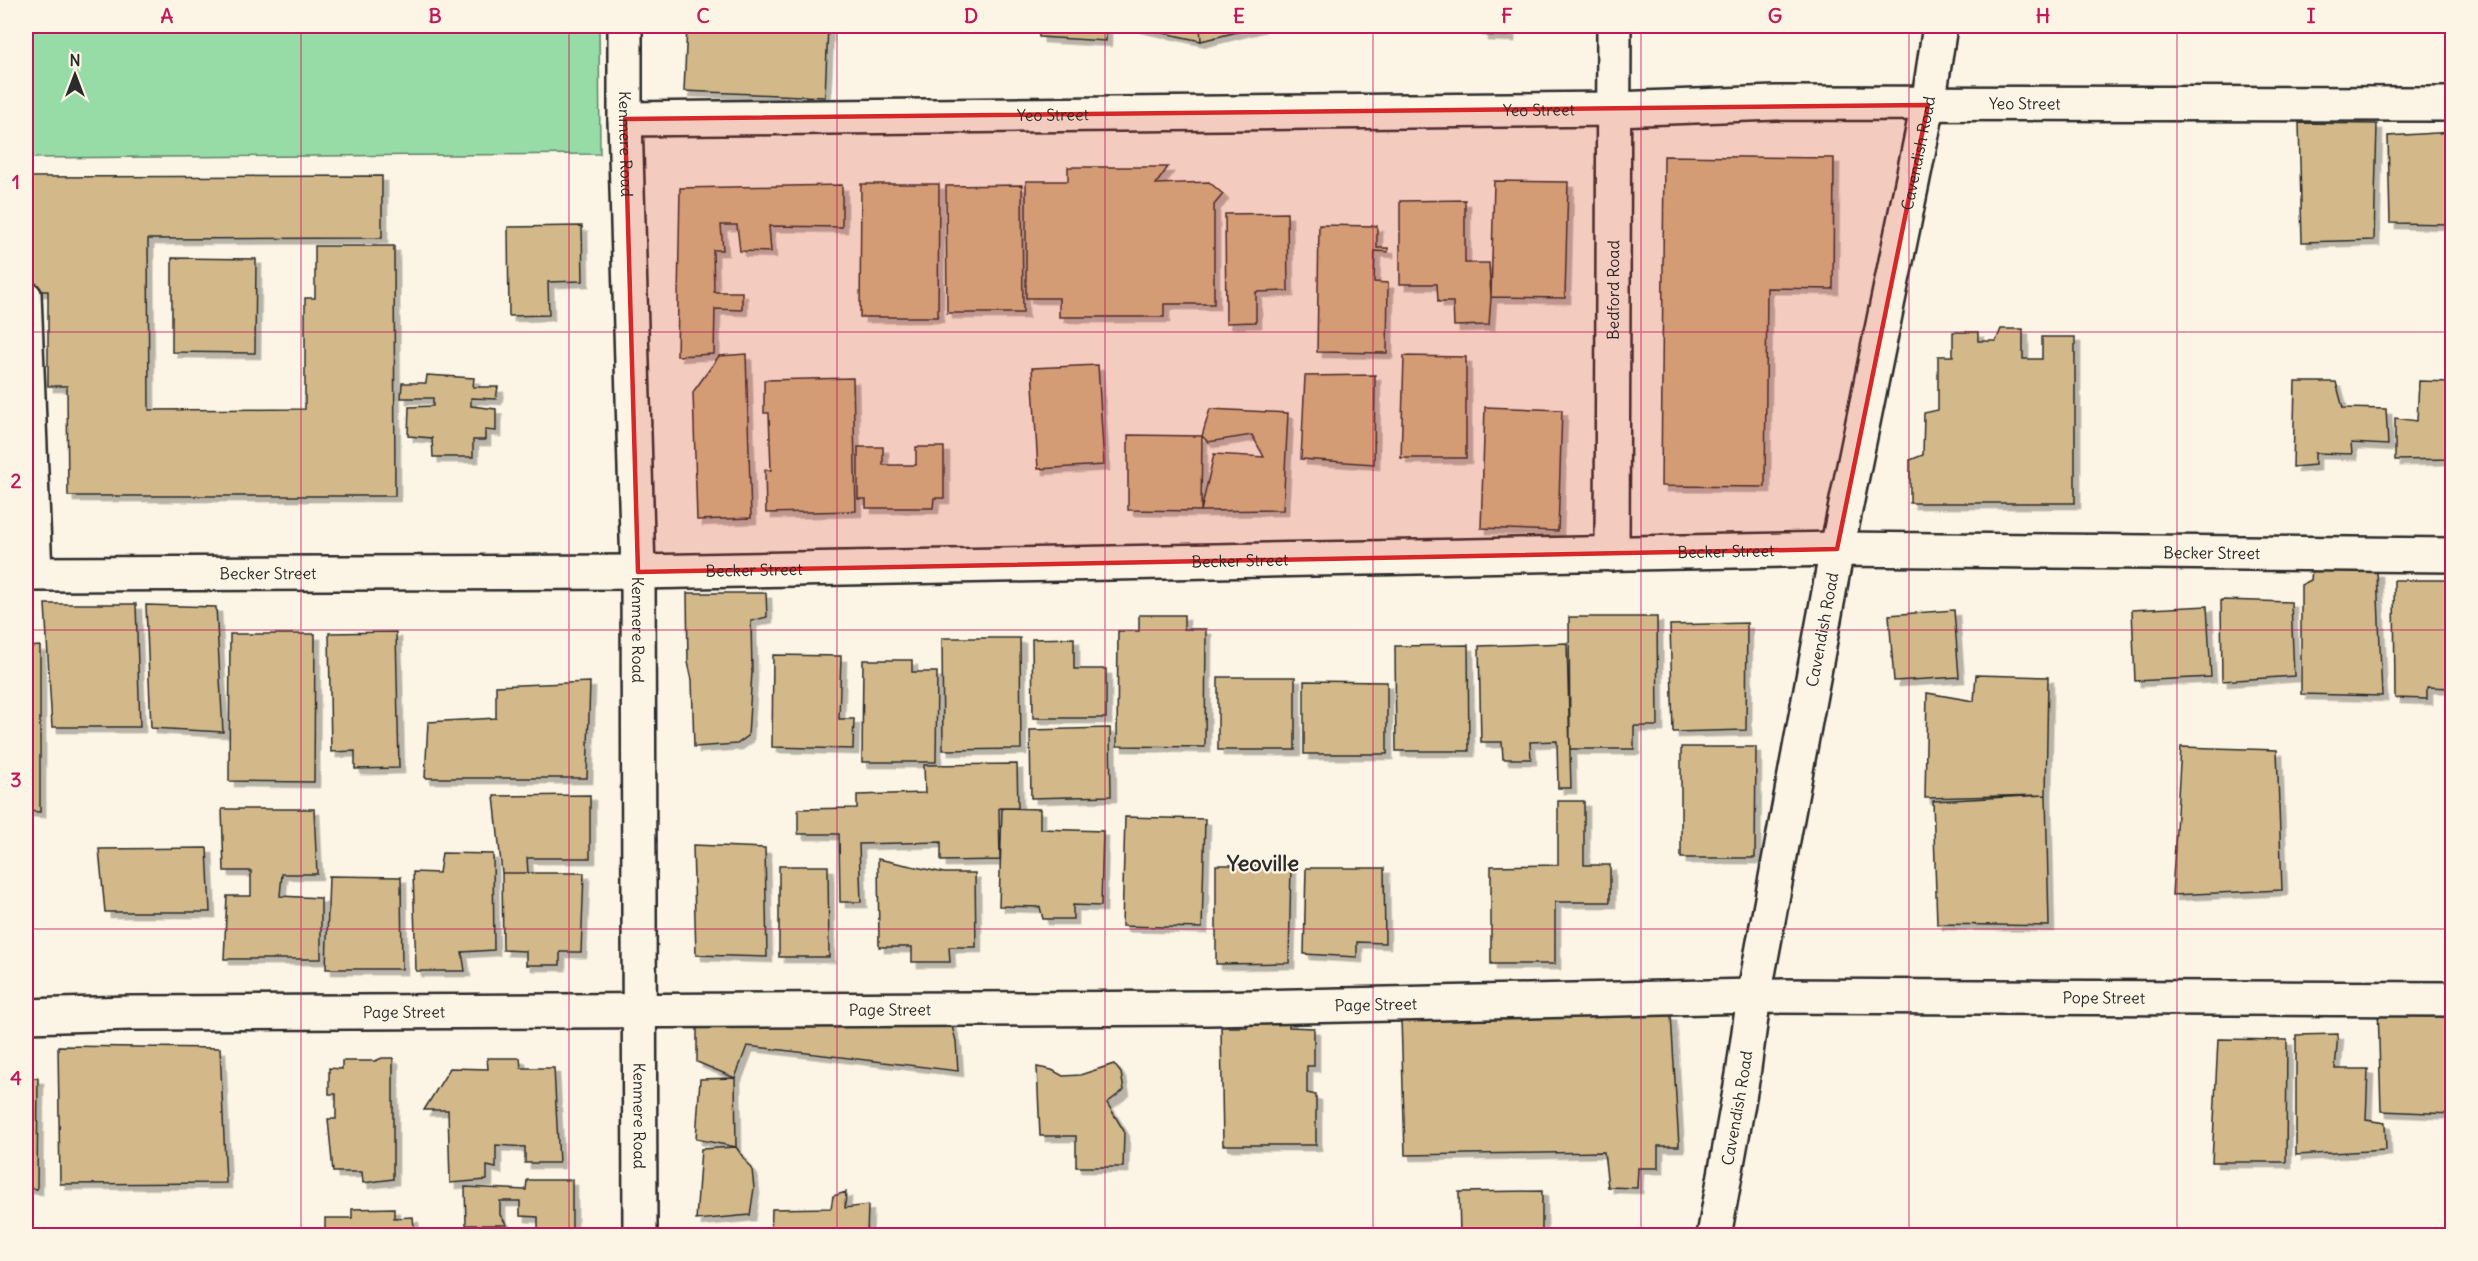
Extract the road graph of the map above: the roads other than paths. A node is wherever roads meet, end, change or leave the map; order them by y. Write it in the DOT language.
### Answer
graph roads {
  1 [pos="625,26"];
  2 [pos="1614,26"];
  3 [pos="1940,26"];
  4 [pos="2452,104"];
  5 [pos="1928,105"];
  6 [pos="1615,108"];
  7 [pos="625,119"];
  8 [pos="30,294"];
  9 [pos="1837,549"];
  10 [pos="1612,554"];
  11 [pos="2452,555"];
  12 [pos="638,572"];
  13 [pos="33,574"];
  14 [pos="1754,996"];
  15 [pos="2452,999"];
  16 [pos="639,1012"];
  17 [pos="26,1016"];
  18 [pos="640,1236"];
  19 [pos="1714,1236"];
  1 -- 7 [label="street, Kenmere Road"];
  2 -- 6 [label="street, Bedford Road"];
  3 -- 5 [label="street, Cavendish Road"];
  4 -- 5 [label="street, Yeo Street"];
  5 -- 6 [label="street, Yeo Street"];
  5 -- 9 [label="street, Cavendish Road"];
  6 -- 7 [label="street, Yeo Street"];
  6 -- 10 [label="street, Bedford Road"];
  7 -- 12 [label="street, Kenmere Road"];
  8 -- 13 [label="lane"];
  9 -- 10 [label="street, Becker Street"];
  9 -- 11 [label="street, Becker Street"];
  9 -- 14 [label="street, Cavendish Road"];
  10 -- 12 [label="street, Becker Street"];
  12 -- 13 [label="street, Becker Street"];
  12 -- 16 [label="street, Kenmere Road"];
  14 -- 15 [label="street, Pope Street"];
  14 -- 16 [label="street, Page Street"];
  14 -- 19 [label="street, Cavendish Road"];
  16 -- 17 [label="street, Page Street"];
  16 -- 18 [label="street, Kenmere Road"];
}
